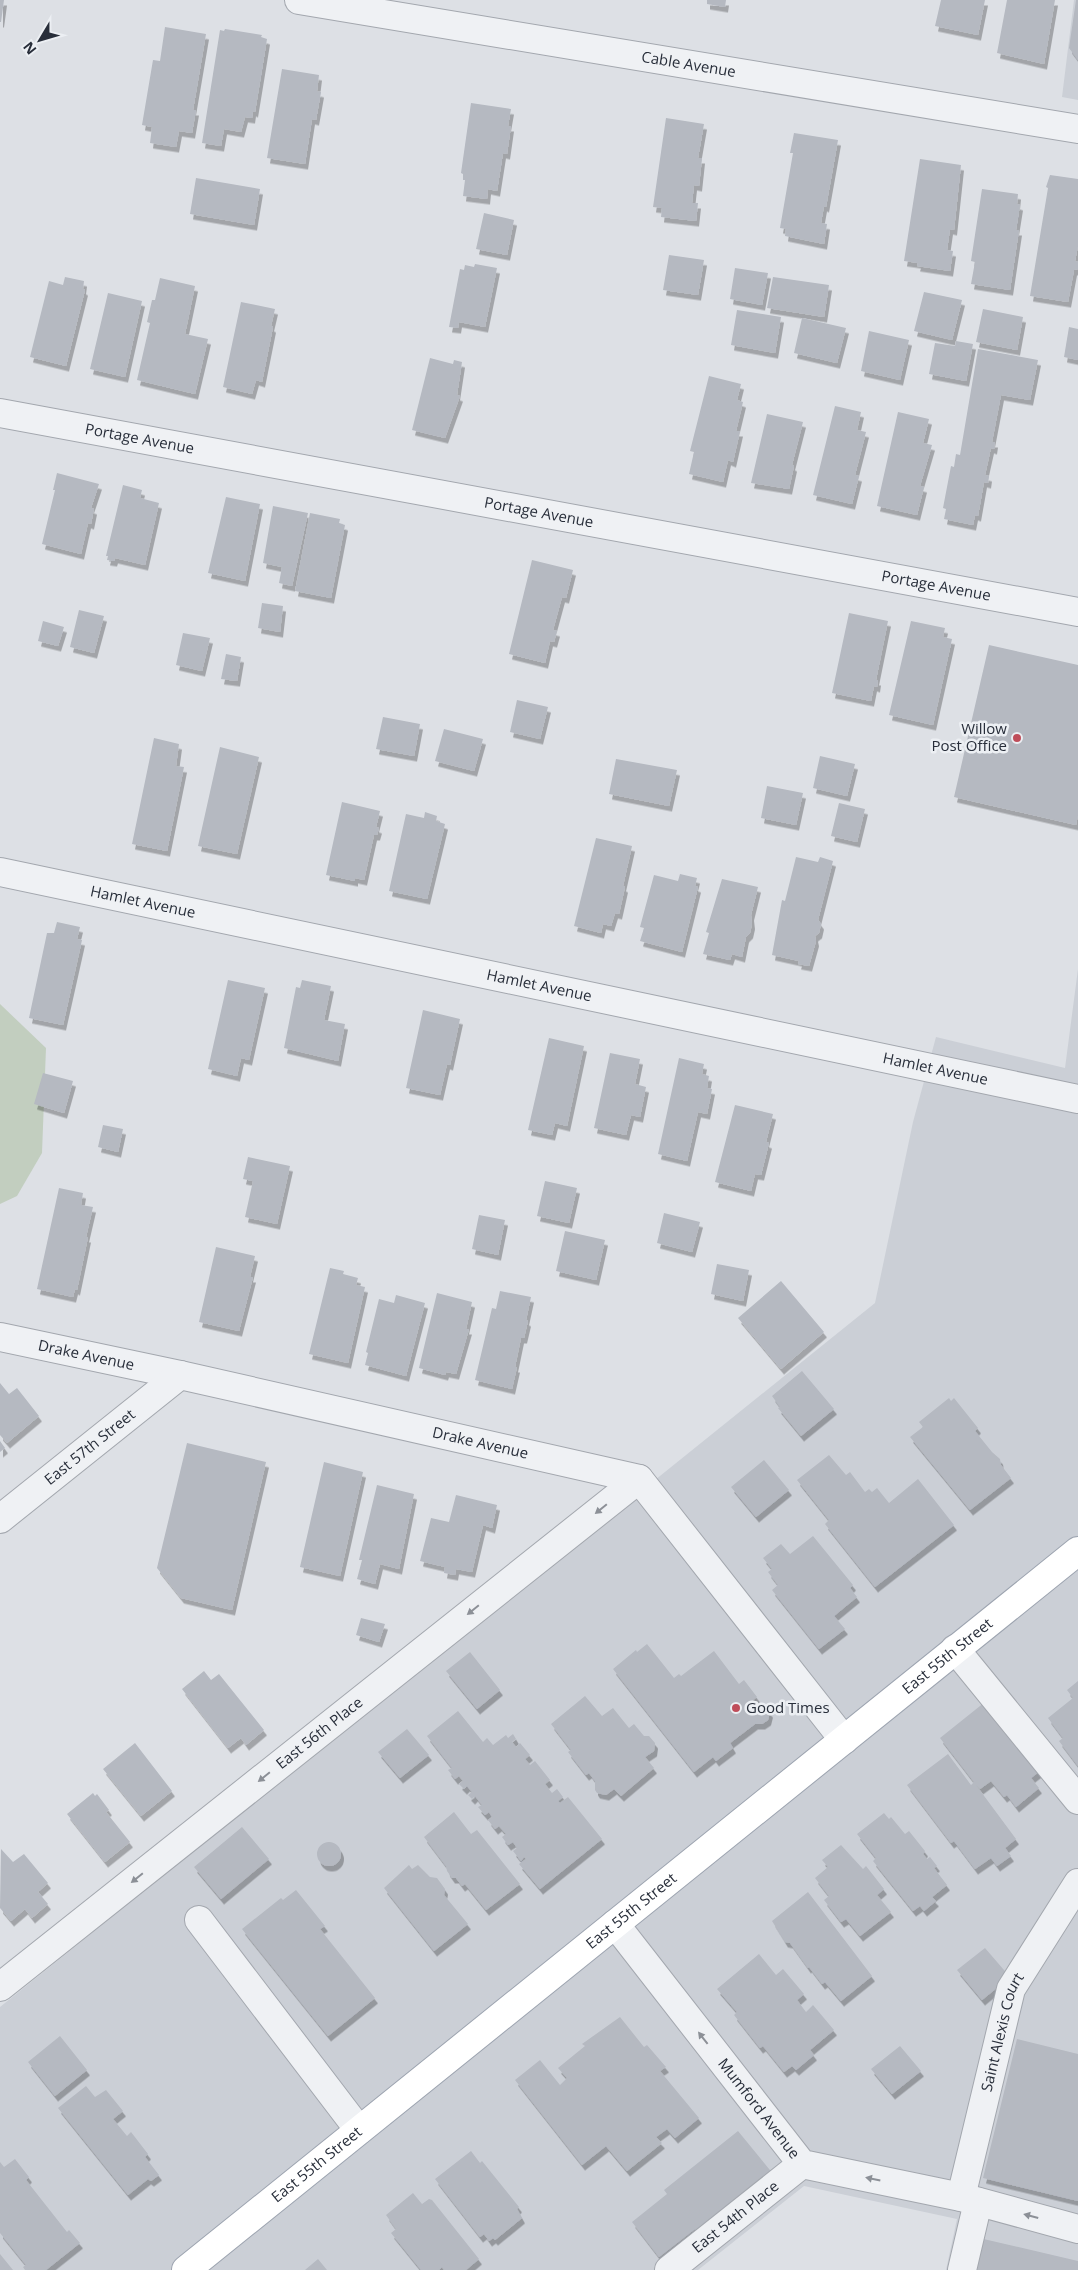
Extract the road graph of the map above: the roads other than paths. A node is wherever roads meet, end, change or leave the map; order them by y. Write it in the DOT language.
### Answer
graph roads {
  1 [pos="299,0"];
  2 [pos="1078,129"];
  3 [pos="0,413"];
  4 [pos="1078,612"];
  5 [pos="0,872"];
  6 [pos="1078,1099"];
  7 [pos="0,1337"];
  8 [pos="180,1375"];
  9 [pos="639,1479"];
  10 [pos="0,1519"];
  11 [pos="1078,1550"];
  12 [pos="955,1649"];
  13 [pos="844,1740"];
  14 [pos="1078,1800"];
  15 [pos="1078,1883"];
  16 [pos="199,1920"];
  17 [pos="615,1924"];
  18 [pos="0,1987"];
  19 [pos="359,2130"];
  20 [pos="802,2164"];
  21 [pos="969,2199"];
  22 [pos="1078,2229"];
  23 [pos="186,2270"];
  24 [pos="669,2270"];
  25 [pos="962,2270"];
  1 -- 2 [label="street, Cable Avenue"];
  3 -- 4 [label="street, Portage Avenue"];
  5 -- 6 [label="street, Hamlet Avenue"];
  7 -- 8 [label="street, Drake Avenue"];
  8 -- 9 [label="street, Drake Avenue"];
  8 -- 10 [label="street, East 57th Street"];
  9 -- 13 [label="street"];
  9 -- 18 [label="street, East 56th Place, one-way"];
  11 -- 12 [label="main road, East 55th Street"];
  12 -- 13 [label="main road, East 55th Street"];
  12 -- 14 [label="street"];
  13 -- 17 [label="main road, East 55th Street"];
  15 -- 21 [label="street, Saint Alexis Court"];
  16 -- 19 [label="street"];
  17 -- 19 [label="main road, East 55th Street"];
  20 -- 17 [label="street, Mumford Avenue, one-way"];
  19 -- 23 [label="main road, East 55th Street"];
  21 -- 20 [label="street, Mumford Avenue, one-way"];
  20 -- 24 [label="street, East 54th Place"];
  22 -- 21 [label="street, Mumford Avenue, one-way"];
  21 -- 25 [label="street, Saint Alexis Court"];
}
